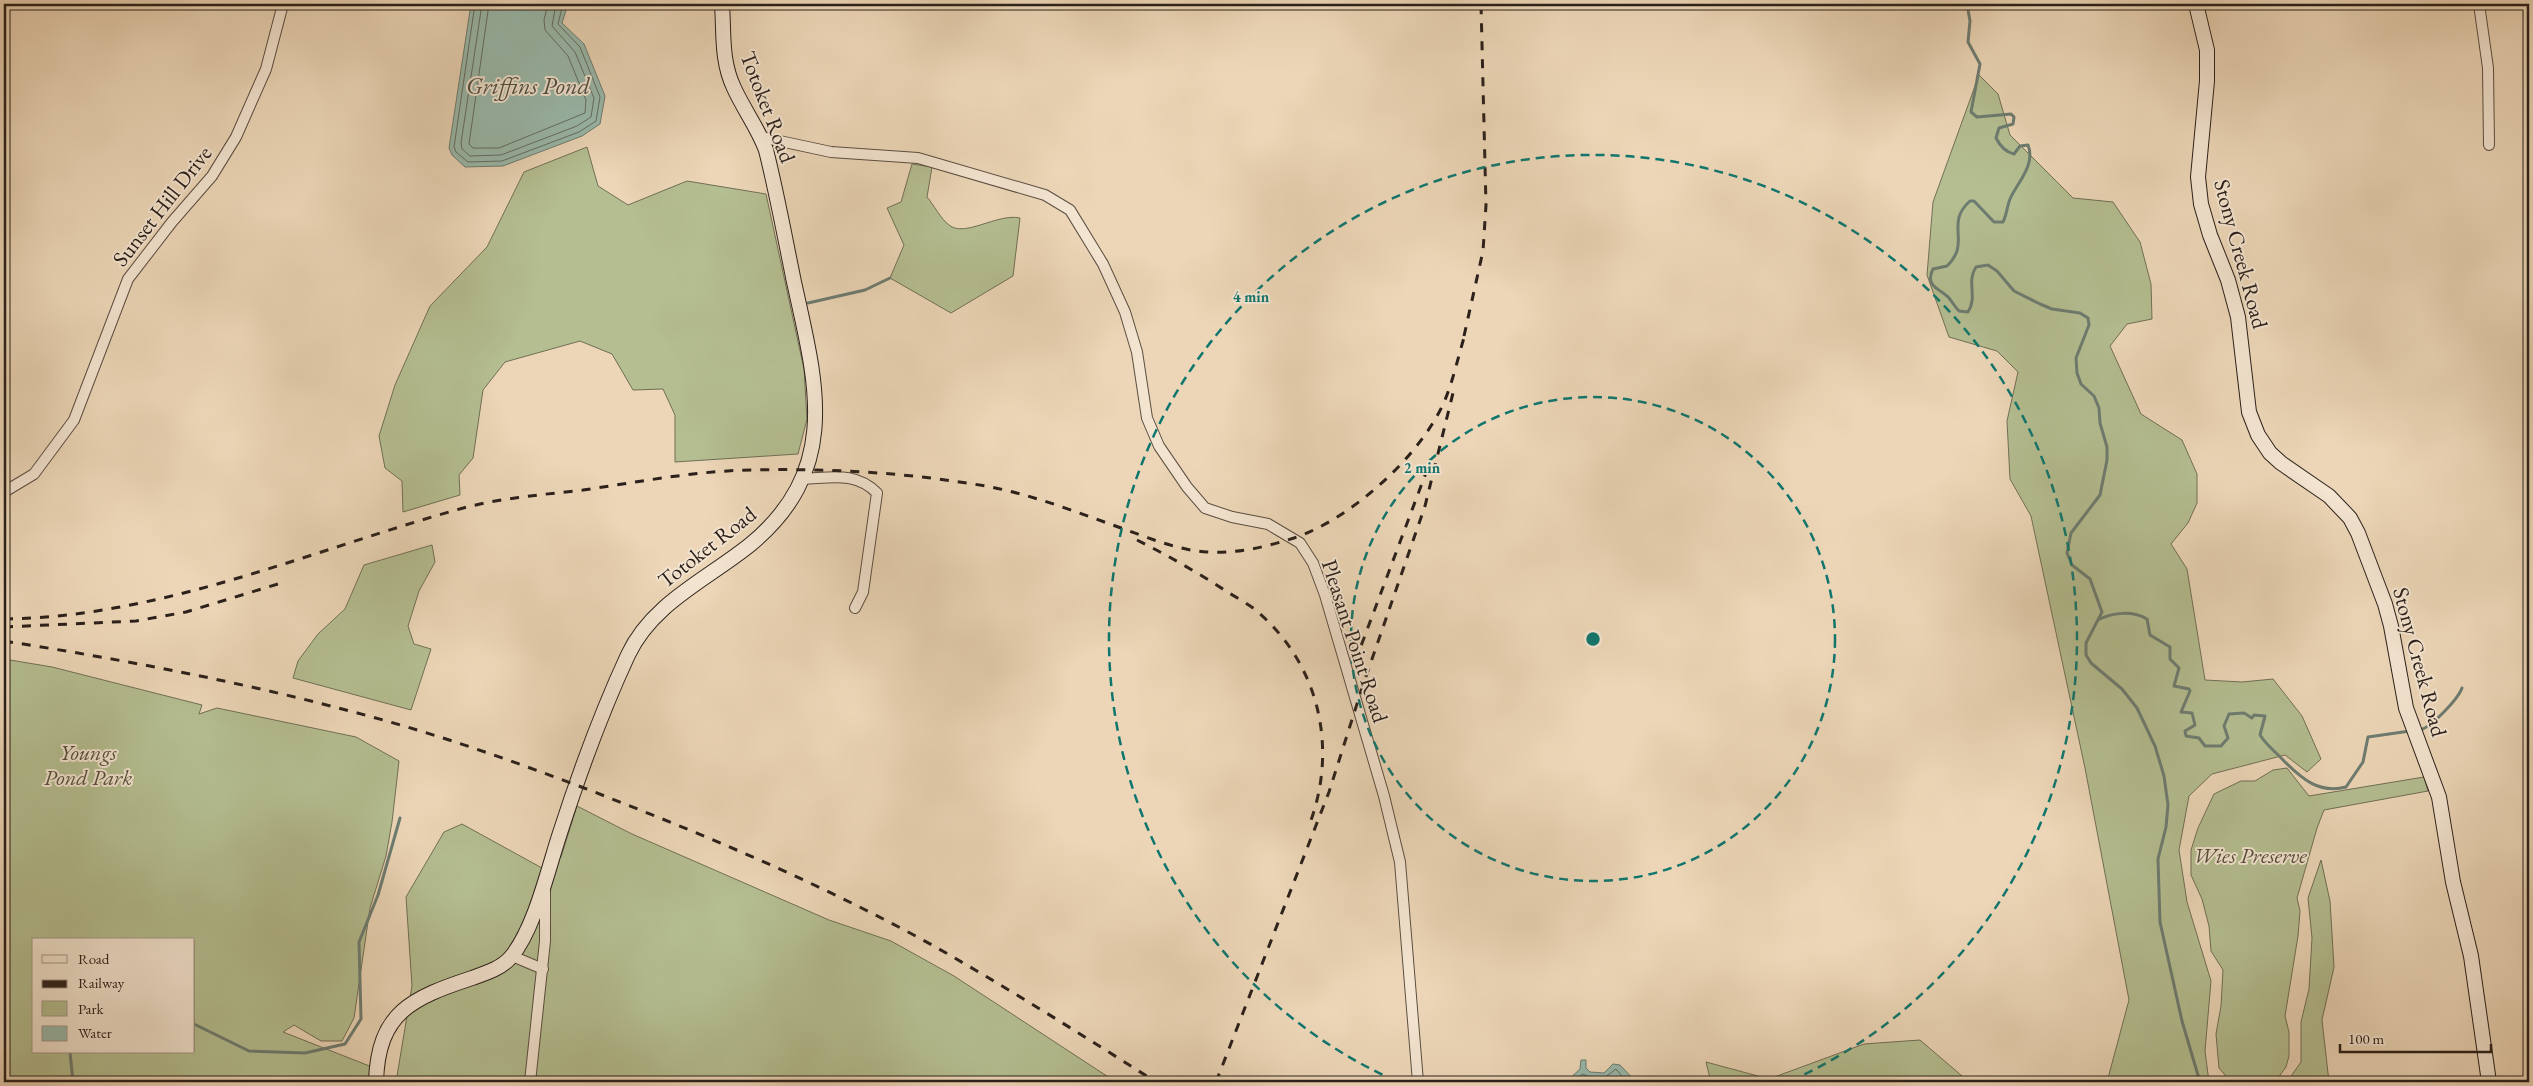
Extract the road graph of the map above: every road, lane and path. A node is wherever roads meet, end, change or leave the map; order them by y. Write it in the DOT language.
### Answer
graph roads {
  1 [pos="284,4"];
  2 [pos="722,4"];
  3 [pos="2196,4"];
  4 [pos="2479,4"];
  5 [pos="761,137"];
  6 [pos="2489,145"];
  7 [pos="803,479"];
  8 [pos="4,492"];
  9 [pos="855,608"];
  10 [pos="545,880"];
  11 [pos="512,956"];
  12 [pos="543,969"];
  13 [pos="376,1082"];
  14 [pos="530,1082"];
  15 [pos="1418,1082"];
  16 [pos="2489,1082"];
  1 -- 8 [label="street, Sunset Hill Drive"];
  2 -- 5 [label="main road, Totoket Road"];
  3 -- 16 [label="main road, Stony Creek Road"];
  4 -- 6 [label="street"];
  5 -- 7 [label="main road, Totoket Road"];
  5 -- 15 [label="street, Pleasant Point Road"];
  7 -- 9 [label="street"];
  7 -- 10 [label="main road, Totoket Road"];
  10 -- 11 [label="main road"];
  10 -- 12 [label="street, Totoket Road"];
  11 -- 12 [label="street"];
  11 -- 13 [label="main road"];
  12 -- 14 [label="street, Totoket Road"];
}
